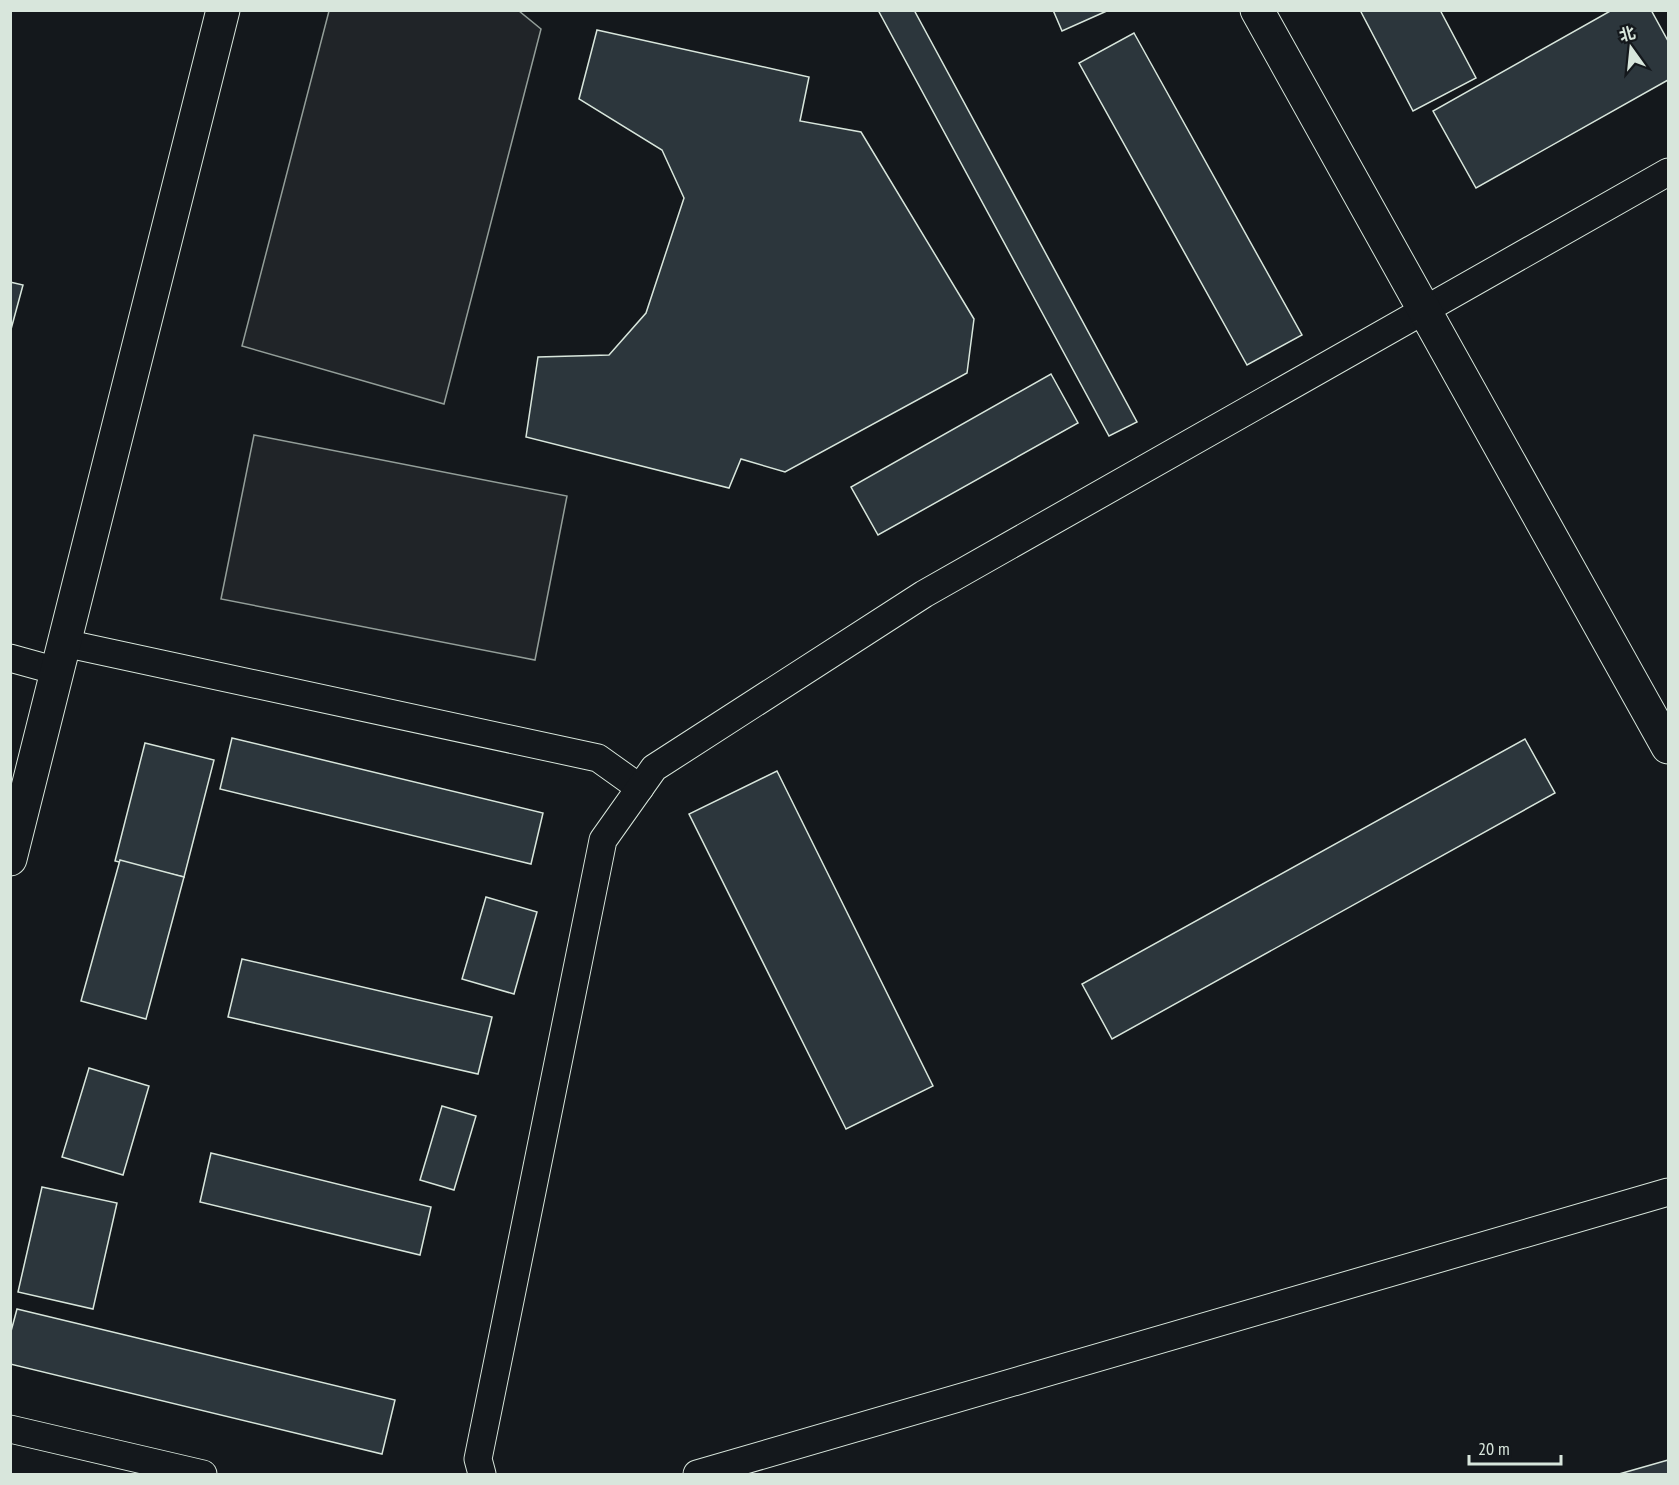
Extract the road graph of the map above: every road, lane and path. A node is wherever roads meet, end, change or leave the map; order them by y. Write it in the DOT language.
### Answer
graph roads {
  1 [pos="223,10"];
  2 [pos="1257,10"];
  3 [pos="1668,172"];
  4 [pos="1424,309"];
  5 [pos="61,657"];
  6 [pos="10,658"];
  7 [pos="1668,747"];
  8 [pos="640,788"];
  9 [pos="10,859"];
  10 [pos="1668,1192"];
  11 [pos="10,1429"];
  12 [pos="203,1474"];
  13 [pos="482,1474"];
  14 [pos="697,1474"];
  1 -- 5 [label="main road"];
  2 -- 4 [label="main road"];
  3 -- 4 [label="street"];
  4 -- 7 [label="main road"];
  4 -- 8 [label="street"];
  5 -- 6 [label="street"];
  5 -- 8 [label="street"];
  5 -- 9 [label="main road"];
  8 -- 13 [label="street"];
  10 -- 14 [label="street"];
  11 -- 12 [label="street"];
}
